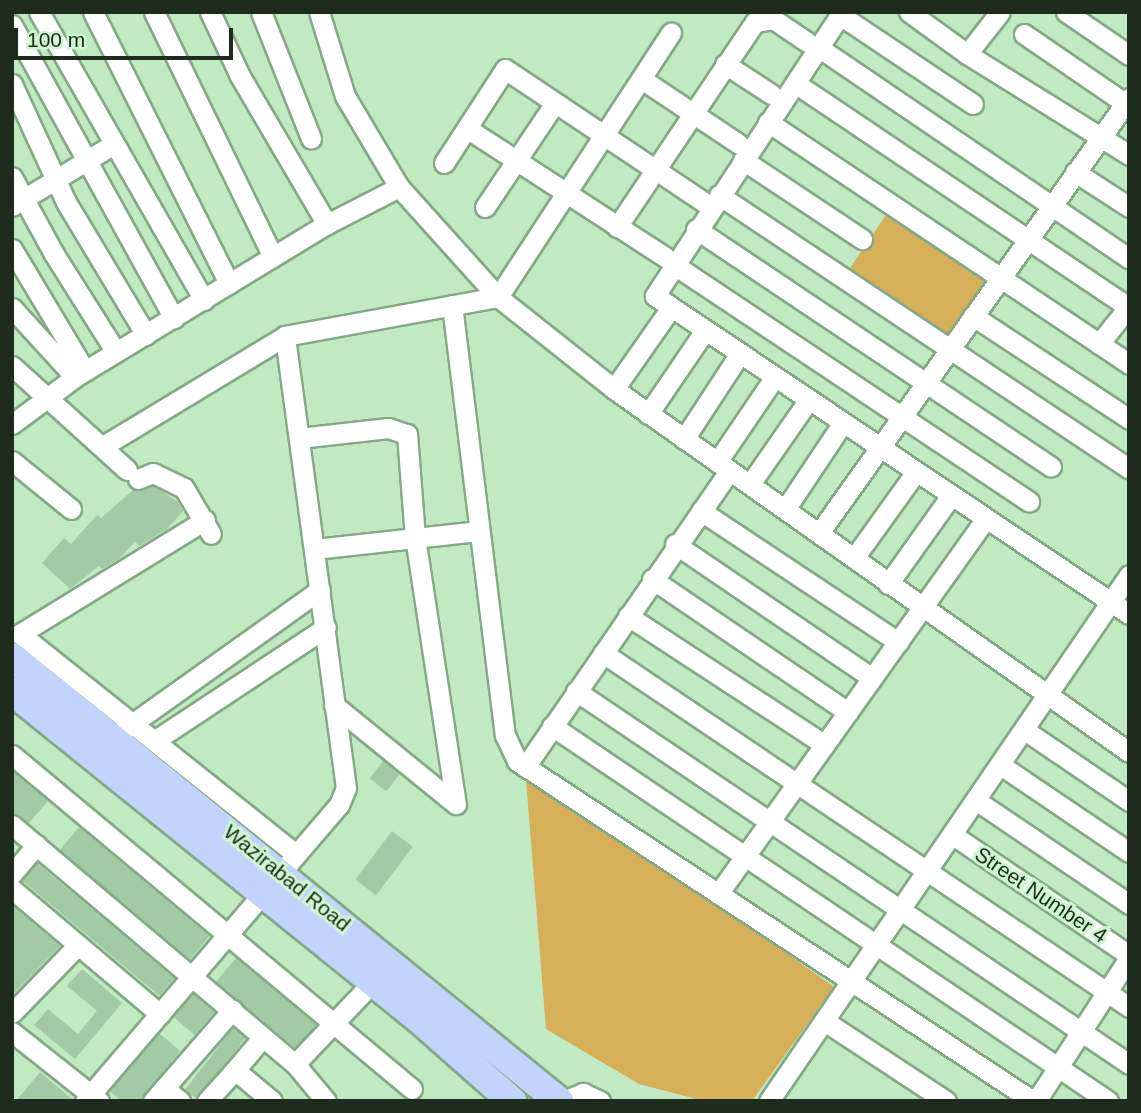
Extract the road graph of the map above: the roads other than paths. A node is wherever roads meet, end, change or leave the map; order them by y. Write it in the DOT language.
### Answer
graph roads {
  1 [pos="39,12"];
  2 [pos="93,12"];
  3 [pos="154,12"];
  4 [pos="209,12"];
  5 [pos="261,12"];
  6 [pos="318,12"];
  7 [pos="909,12"];
  8 [pos="1000,12"];
  9 [pos="1066,12"];
  10 [pos="841,14"];
  11 [pos="1090,19"];
  12 [pos="12,24"];
  13 [pos="671,33"];
  14 [pos="1024,34"];
  15 [pos="813,45"];
  16 [pos="967,54"];
  17 [pos="1129,55"];
  18 [pos="725,64"];
  19 [pos="643,80"];
  20 [pos="794,83"];
  21 [pos="12,84"];
  22 [pos="771,94"];
  23 [pos="555,103"];
  24 [pos="1127,103"];
  25 [pos="973,104"];
  26 [pos="693,114"];
  27 [pos="768,122"];
  28 [pos="468,129"];
  29 [pos="605,136"];
  30 [pos="1101,136"];
  31 [pos="311,138"];
  32 [pos="112,145"];
  33 [pos="741,152"];
  34 [pos="1129,155"];
  35 [pos="517,159"];
  36 [pos="85,162"];
  37 [pos="444,163"];
  38 [pos="656,170"];
  39 [pos="1076,172"];
  40 [pos="12,177"];
  41 [pos="55,180"];
  42 [pos="399,187"];
  43 [pos="567,193"];
  44 [pos="715,201"];
  45 [pos="18,202"];
  46 [pos="1052,206"];
  47 [pos="485,207"];
  48 [pos="1129,208"];
  49 [pos="327,224"];
  50 [pos="617,227"];
  51 [pos="696,229"];
  52 [pos="862,239"];
  53 [pos="1028,240"];
  54 [pos="12,249"];
  55 [pos="273,257"];
  56 [pos="1129,258"];
  57 [pos="669,260"];
  58 [pos="1000,278"];
  59 [pos="229,284"];
  60 [pos="498,298"];
  61 [pos="204,300"];
  62 [pos="452,305"];
  63 [pos="1128,306"];
  64 [pos="12,308"];
  65 [pos="670,309"];
  66 [pos="973,316"];
  67 [pos="174,318"];
  68 [pos="704,332"];
  69 [pos="146,335"];
  70 [pos="285,336"];
  71 [pos="1100,344"];
  72 [pos="951,347"];
  73 [pos="116,352"];
  74 [pos="739,355"];
  75 [pos="1129,364"];
  76 [pos="12,366"];
  77 [pos="80,374"];
  78 [pos="774,378"];
  79 [pos="926,382"];
  80 [pos="614,390"];
  81 [pos="49,396"];
  82 [pos="808,401"];
  83 [pos="648,414"];
  84 [pos="902,416"];
  85 [pos="15,418"];
  86 [pos="1129,419"];
  87 [pos="842,424"];
  88 [pos="299,438"];
  89 [pos="684,439"];
  90 [pos="103,446"];
  91 [pos="879,449"];
  92 [pos="12,461"];
  93 [pos="723,466"];
  94 [pos="1051,467"];
  95 [pos="1129,468"];
  96 [pos="915,473"];
  97 [pos="750,484"];
  98 [pos="950,497"];
  99 [pos="1029,501"];
  100 [pos="71,509"];
  101 [pos="786,509"];
  102 [pos="701,511"];
  103 [pos="985,520"];
  104 [pos="477,531"];
  105 [pos="819,533"];
  106 [pos="415,537"];
  107 [pos="675,544"];
  108 [pos="315,549"];
  109 [pos="854,558"];
  110 [pos="1129,575"];
  111 [pos="652,579"];
  112 [pos="888,584"];
  113 [pos="320,590"];
  114 [pos="1111,602"];
  115 [pos="921,610"];
  116 [pos="1129,614"];
  117 [pos="628,616"];
  118 [pos="19,624"];
  119 [pos="326,627"];
  120 [pos="898,642"];
  121 [pos="603,653"];
  122 [pos="12,657"];
  123 [pos="872,678"];
  124 [pos="12,691"];
  125 [pos="576,691"];
  126 [pos="1049,697"];
  127 [pos="334,705"];
  128 [pos="848,712"];
  129 [pos="552,726"];
  130 [pos="123,731"];
  131 [pos="1026,731"];
  132 [pos="154,741"];
  133 [pos="825,745"];
  134 [pos="1129,752"];
  135 [pos="12,755"];
  136 [pos="1002,766"];
  137 [pos="525,767"];
  138 [pos="797,783"];
  139 [pos="977,801"];
  140 [pos="1129,801"];
  141 [pos="771,821"];
  142 [pos="12,825"];
  143 [pos="953,835"];
  144 [pos="36,845"];
  145 [pos="1129,852"];
  146 [pos="746,856"];
  147 [pos="287,863"];
  148 [pos="929,870"];
  149 [pos="12,874"];
  150 [pos="12,890"];
  151 [pos="719,894"];
  152 [pos="260,895"];
  153 [pos="1129,904"];
  154 [pos="902,909"];
  155 [pos="230,934"];
  156 [pos="879,944"];
  157 [pos="78,945"];
  158 [pos="1129,957"];
  159 [pos="192,977"];
  160 [pos="853,982"];
  161 [pos="372,983"];
  162 [pos="1106,992"];
  163 [pos="1129,1007"];
  164 [pos="232,1010"];
  165 [pos="12,1013"];
  166 [pos="160,1014"];
  167 [pos="826,1022"];
  168 [pos="337,1025"];
  169 [pos="1081,1031"];
  170 [pos="12,1032"];
  171 [pos="263,1037"];
  172 [pos="295,1064"];
  173 [pos="1129,1064"];
  174 [pos="1058,1067"];
  175 [pos="236,1070"];
  176 [pos="531,1080"];
  177 [pos="412,1089"];
  178 [pos="159,1094"];
  179 [pos="92,1099"];
  180 [pos="504,1099"];
  181 [pos="180,1101"];
  182 [pos="207,1101"];
  183 [pos="272,1101"];
  184 [pos="327,1101"];
  185 [pos="562,1101"];
  186 [pos="600,1101"];
  187 [pos="769,1101"];
  188 [pos="946,1101"];
  189 [pos="1034,1101"];
  190 [pos="1108,1101"];
  1 -- 32 [label="street"];
  2 -- 59 [label="street"];
  3 -- 55 [label="street"];
  4 -- 49 [label="street"];
  5 -- 31 [label="street"];
  6 -- 42 [label="street"];
  7 -- 16 [label="street"];
  8 -- 16 [label="street"];
  9 -- 11 [label="street"];
  10 -- 15 [label="street"];
  10 -- 25 [label="street"];
  11 -- 17 [label="street"];
  12 -- 36 [label="street"];
  13 -- 19 [label="street"];
  14 -- 24 [label="street"];
  15 -- 18 [label="street"];
  15 -- 20 [label="street"];
  15 -- 46 [label="street"];
  16 -- 30 [label="street"];
  18 -- 22 [label="street"];
  18 -- 26 [label="street"];
  19 -- 26 [label="street"];
  19 -- 29 [label="street"];
  20 -- 27 [label="street"];
  20 -- 53 [label="street"];
  21 -- 41 [label="street"];
  23 -- 28 [label="street"];
  23 -- 29 [label="street"];
  23 -- 35 [label="street"];
  24 -- 30 [label="street"];
  26 -- 33 [label="street"];
  26 -- 38 [label="street"];
  27 -- 33 [label="street"];
  27 -- 58 [label="street"];
  28 -- 35 [label="street"];
  28 -- 37 [label="street"];
  29 -- 38 [label="street"];
  29 -- 43 [label="street"];
  30 -- 34 [label="street"];
  30 -- 39 [label="street"];
  32 -- 36 [label="street"];
  32 -- 61 [label="street"];
  33 -- 44 [label="street"];
  33 -- 52 [label="street"];
  35 -- 43 [label="street"];
  35 -- 47 [label="street"];
  36 -- 41 [label="street"];
  36 -- 67 [label="street"];
  38 -- 44 [label="street"];
  38 -- 50 [label="street"];
  39 -- 46 [label="street"];
  39 -- 48 [label="street"];
  40 -- 45 [label="street"];
  41 -- 45 [label="street"];
  41 -- 69 [label="street"];
  42 -- 49 [label="street"];
  42 -- 60 [label="street"];
  43 -- 50 [label="street"];
  43 -- 60 [label="street"];
  44 -- 51 [label="street"];
  44 -- 72 [label="street"];
  45 -- 73 [label="street"];
  46 -- 53 [label="street"];
  46 -- 56 [label="street"];
  49 -- 55 [label="street"];
  50 -- 57 [label="street"];
  51 -- 57 [label="street"];
  51 -- 79 [label="street"];
  53 -- 58 [label="street"];
  53 -- 63 [label="street"];
  54 -- 77 [label="street"];
  55 -- 59 [label="street"];
  57 -- 65 [label="street"];
  57 -- 84 [label="street"];
  58 -- 66 [label="street"];
  58 -- 71 [label="street"];
  59 -- 61 [label="street"];
  60 -- 62 [label="street"];
  60 -- 80 [label="street"];
  61 -- 67 [label="street"];
  62 -- 70 [label="street"];
  62 -- 104 [label="street"];
  63 -- 71 [label="street"];
  64 -- 77 [label="street"];
  65 -- 68 [label="street"];
  65 -- 80 [label="street"];
  66 -- 72 [label="street"];
  66 -- 86 [label="street"];
  67 -- 69 [label="street"];
  68 -- 74 [label="street"];
  68 -- 83 [label="street"];
  69 -- 73 [label="street"];
  70 -- 88 [label="street"];
  70 -- 90 [label="street"];
  71 -- 75 [label="street"];
  72 -- 79 [label="street"];
  72 -- 95 [label="street"];
  73 -- 77 [label="street"];
  74 -- 78 [label="street"];
  74 -- 89 [label="street"];
  76 -- 81 [label="street"];
  77 -- 81 [label="street"];
  78 -- 82 [label="street"];
  78 -- 93 [label="street"];
  79 -- 84 [label="street"];
  79 -- 94 [label="street"];
  80 -- 83 [label="street"];
  81 -- 85 [label="street"];
  81 -- 90 [label="street"];
  82 -- 87 [label="street"];
  82 -- 97 [label="street"];
  83 -- 89 [label="street"];
  84 -- 91 [label="street"];
  84 -- 99 [label="street"];
  87 -- 91 [label="street"];
  87 -- 101 [label="street"];
  88 -- 106 [label="street"];
  88 -- 108 [label="street"];
  89 -- 93 [label="street"];
  90 -- 118 [label="street"];
  91 -- 96 [label="street"];
  91 -- 105 [label="street"];
  92 -- 100 [label="street"];
  93 -- 97 [label="street"];
  93 -- 102 [label="street"];
  96 -- 98 [label="street"];
  96 -- 109 [label="street"];
  97 -- 101 [label="street"];
  98 -- 103 [label="street"];
  98 -- 112 [label="street"];
  101 -- 105 [label="street"];
  102 -- 107 [label="street"];
  102 -- 120 [label="street"];
  103 -- 114 [label="street"];
  103 -- 115 [label="street"];
  104 -- 106 [label="street"];
  104 -- 137 [label="street"];
  105 -- 109 [label="street"];
  106 -- 108 [label="street"];
  106 -- 127 [label="street"];
  107 -- 111 [label="street"];
  107 -- 123 [label="street"];
  108 -- 113 [label="street"];
  109 -- 112 [label="street"];
  110 -- 114 [label="street"];
  111 -- 117 [label="street"];
  111 -- 128 [label="street"];
  112 -- 115 [label="street"];
  113 -- 119 [label="street"];
  113 -- 130 [label="street"];
  114 -- 116 [label="street"];
  114 -- 126 [label="street"];
  115 -- 120 [label="street"];
  115 -- 126 [label="street"];
  117 -- 121 [label="street"];
  117 -- 133 [label="street"];
  118 -- 130 [label="street"];
  119 -- 127 [label="street"];
  119 -- 132 [label="street"];
  120 -- 123 [label="street"];
  121 -- 125 [label="street"];
  121 -- 138 [label="street"];
  122 -- 130 [label="highway, Wazirabad Road"];
  123 -- 128 [label="street"];
  124 -- 152 [label="highway, Wazirabad Road"];
  125 -- 129 [label="street"];
  125 -- 141 [label="street"];
  126 -- 131 [label="street"];
  126 -- 134 [label="street"];
  127 -- 147 [label="street"];
  128 -- 133 [label="street"];
  129 -- 137 [label="street"];
  129 -- 146 [label="street"];
  130 -- 132 [label="street"];
  130 -- 147 [label="highway, Wazirabad Road"];
  131 -- 136 [label="street"];
  131 -- 140 [label="street"];
  132 -- 147 [label="street"];
  133 -- 138 [label="street"];
  135 -- 155 [label="street"];
  136 -- 139 [label="street"];
  136 -- 145 [label="street"];
  137 -- 151 [label="street"];
  138 -- 141 [label="street"];
  138 -- 148 [label="street"];
  139 -- 143 [label="street"];
  139 -- 153 [label="street"];
  141 -- 146 [label="street"];
  141 -- 154 [label="street"];
  142 -- 144 [label="street"];
  143 -- 148 [label="street"];
  143 -- 158 [label="street, Street Number 4"];
  144 -- 149 [label="street"];
  144 -- 159 [label="street"];
  146 -- 151 [label="street"];
  146 -- 156 [label="street"];
  147 -- 152 [label="street"];
  147 -- 176 [label="highway, Wazirabad Road"];
  148 -- 154 [label="street"];
  148 -- 162 [label="street"];
  150 -- 157 [label="street"];
  151 -- 160 [label="street"];
  152 -- 155 [label="street"];
  152 -- 161 [label="highway, Wazirabad Road"];
  154 -- 156 [label="street"];
  154 -- 169 [label="street"];
  155 -- 159 [label="street"];
  155 -- 168 [label="street"];
  156 -- 160 [label="street"];
  156 -- 174 [label="street"];
  157 -- 165 [label="street"];
  157 -- 166 [label="street"];
  158 -- 162 [label="street"];
  159 -- 164 [label="street"];
  159 -- 166 [label="street"];
  160 -- 167 [label="street"];
  160 -- 189 [label="street"];
  161 -- 168 [label="street"];
  161 -- 180 [label="highway, Wazirabad Road"];
  162 -- 163 [label="street"];
  162 -- 169 [label="street"];
  164 -- 171 [label="street"];
  164 -- 178 [label="street"];
  166 -- 179 [label="street"];
  167 -- 187 [label="street"];
  167 -- 188 [label="street"];
  168 -- 172 [label="street"];
  168 -- 177 [label="street"];
  169 -- 173 [label="street"];
  169 -- 174 [label="street"];
  170 -- 179 [label="street"];
  171 -- 172 [label="street"];
  171 -- 175 [label="street"];
  172 -- 184 [label="street"];
  174 -- 189 [label="street"];
  174 -- 190 [label="street"];
  175 -- 182 [label="street"];
  175 -- 183 [label="street"];
  176 -- 180 [label="street"];
  176 -- 185 [label="highway, Wazirabad Road"];
  178 -- 181 [label="street"];
  185 -- 186 [label="street"];
}
